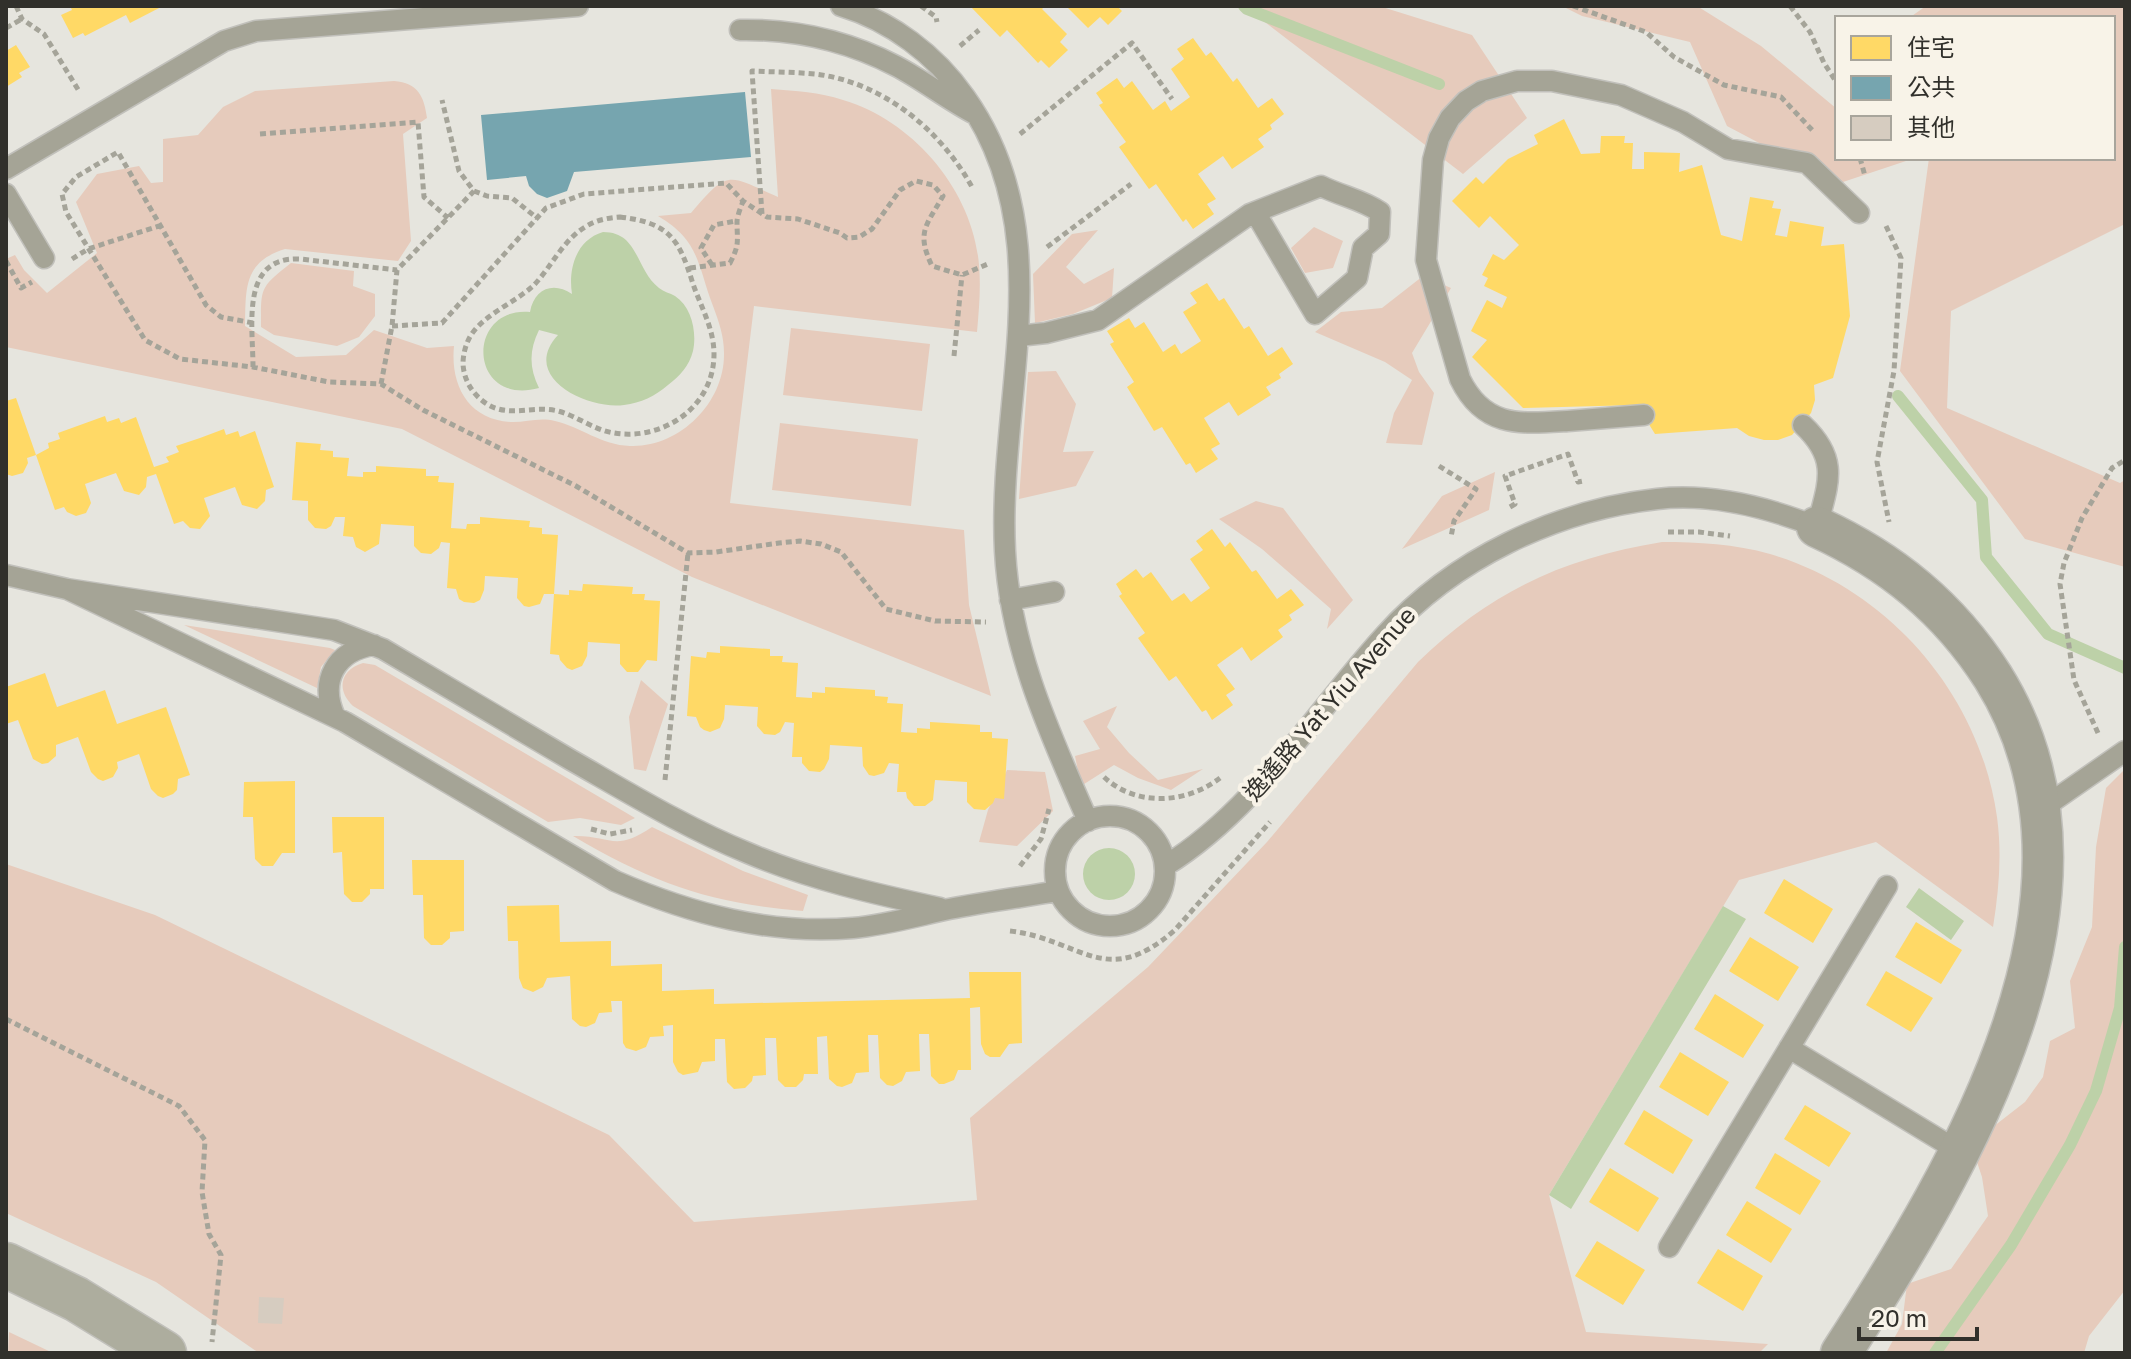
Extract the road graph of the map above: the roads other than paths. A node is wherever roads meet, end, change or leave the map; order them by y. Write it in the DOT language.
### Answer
graph roads {
  1 [pos="578,6"];
  2 [pos="841,6"];
  3 [pos="740,30"];
  4 [pos="979,116"];
  5 [pos="6,169"];
  6 [pos="6,194"];
  7 [pos="1255,212"];
  8 [pos="1859,213"];
  9 [pos="53,262"];
  10 [pos="1018,336"];
  11 [pos="1644,415"];
  12 [pos="1803,425"];
  13 [pos="1817,527"];
  14 [pos="6,575"];
  15 [pos="67,589"];
  16 [pos="1054,592"];
  17 [pos="1010,600"];
  18 [pos="374,645"];
  19 [pos="335,717"];
  20 [pos="2118,755"];
  21 [pos="2040,810"];
  22 [pos="1088,821"];
  23 [pos="1165,866"];
  24 [pos="1887,886"];
  25 [pos="1058,891"];
  26 [pos="948,909"];
  27 [pos="1789,1048"];
  28 [pos="1960,1152"];
  29 [pos="1669,1247"];
  30 [pos="6,1265"];
  31 [pos="164,1353"];
  32 [pos="1841,1353"];
  1 -- 5 [label="lane"];
  2 -- 4 [label="lane"];
  3 -- 4 [label="lane"];
  4 -- 10 [label="lane"];
  6 -- 9 [label="lane"];
  7 -- 7 [label="lane"];
  7 -- 10 [label="lane"];
  8 -- 11 [label="lane"];
  10 -- 17 [label="lane"];
  12 -- 13 [label="lane"];
  13 -- 21 [label="street, 逸遙路 Yat Yiu Avenue"];
  13 -- 23 [label="lane, 逸遙路 Yat Yiu Avenue"];
  14 -- 15 [label="lane"];
  15 -- 18 [label="lane"];
  15 -- 19 [label="lane"];
  16 -- 17 [label="lane"];
  17 -- 22 [label="lane"];
  18 -- 19 [label="lane"];
  18 -- 26 [label="lane"];
  19 -- 26 [label="lane"];
  20 -- 21 [label="lane"];
  21 -- 28 [label="street, 逸遙路 Yat Yiu Avenue"];
  22 -- 23 [label="lane"];
  22 -- 25 [label="lane"];
  23 -- 25 [label="lane"];
  24 -- 27 [label="lane"];
  25 -- 26 [label="lane"];
  27 -- 28 [label="lane"];
  27 -- 29 [label="lane"];
  28 -- 32 [label="street, 逸遙路 Yat Yiu Avenue"];
  30 -- 31 [label="main road"];
}
